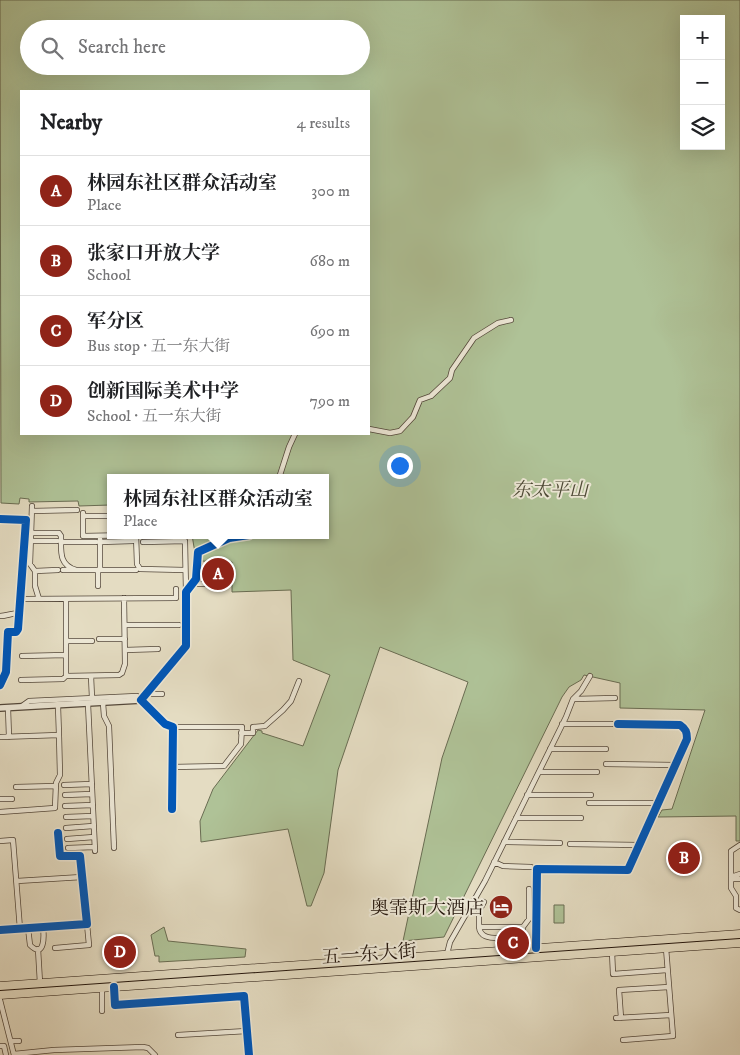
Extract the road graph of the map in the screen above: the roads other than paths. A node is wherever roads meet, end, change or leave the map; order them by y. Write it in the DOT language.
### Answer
graph roads {
  1 [pos="511,320"];
  2 [pos="370,429"];
  3 [pos="295,435"];
  4 [pos="280,474"];
  5 [pos="81,513"];
  6 [pos="107,516"];
  7 [pos="0,519"];
  8 [pos="31,533"];
  9 [pos="107,539"];
  10 [pos="135,539"];
  11 [pos="227,539"];
  12 [pos="99,540"];
  13 [pos="31,541"];
  14 [pos="59,541"];
  15 [pos="133,542"];
  16 [pos="143,542"];
  17 [pos="76,570"];
  18 [pos="99,570"];
  19 [pos="136,570"];
  20 [pos="185,570"];
  21 [pos="35,571"];
  22 [pos="192,584"];
  23 [pos="226,584"];
  24 [pos="98,586"];
  25 [pos="176,589"];
  26 [pos="186,592"];
  27 [pos="124,598"];
  28 [pos="39,599"];
  29 [pos="66,599"];
  30 [pos="26,600"];
  31 [pos="20,613"];
  32 [pos="0,616"];
  33 [pos="179,624"];
  34 [pos="125,625"];
  35 [pos="99,639"];
  36 [pos="125,639"];
  37 [pos="66,641"];
  38 [pos="92,641"];
  39 [pos="158,649"];
  40 [pos="125,650"];
  41 [pos="66,655"];
  42 [pos="22,656"];
  43 [pos="66,676"];
  44 [pos="91,676"];
  45 [pos="590,676"];
  46 [pos="21,680"];
  47 [pos="299,681"];
  48 [pos="0,685"];
  49 [pos="153,686"];
  50 [pos="150,694"];
  51 [pos="92,698"];
  52 [pos="139,698"];
  53 [pos="615,698"];
  54 [pos="573,699"];
  55 [pos="103,703"];
  56 [pos="88,704"];
  57 [pos="58,706"];
  58 [pos="21,707"];
  59 [pos="0,708"];
  60 [pos="8,708"];
  61 [pos="562,724"];
  62 [pos="612,724"];
  63 [pos="618,724"];
  64 [pos="173,727"];
  65 [pos="242,733"];
  66 [pos="59,735"];
  67 [pos="0,737"];
  68 [pos="9,737"];
  69 [pos="550,749"];
  70 [pos="606,749"];
  71 [pos="606,764"];
  72 [pos="675,765"];
  73 [pos="172,767"];
  74 [pos="539,772"];
  75 [pos="597,772"];
  76 [pos="92,784"];
  77 [pos="64,785"];
  78 [pos="56,786"];
  79 [pos="16,787"];
  80 [pos="92,794"];
  81 [pos="65,795"];
  82 [pos="527,795"];
  83 [pos="591,795"];
  84 [pos="0,799"];
  85 [pos="12,799"];
  86 [pos="589,803"];
  87 [pos="657,803"];
  88 [pos="93,805"];
  89 [pos="65,806"];
  90 [pos="172,809"];
  91 [pos="0,812"];
  92 [pos="93,816"];
  93 [pos="66,817"];
  94 [pos="516,818"];
  95 [pos="581,818"];
  96 [pos="94,826"];
  97 [pos="66,828"];
  98 [pos="58,833"];
  99 [pos="94,837"];
  100 [pos="67,839"];
  101 [pos="0,841"];
  102 [pos="504,842"];
  103 [pos="560,843"];
  104 [pos="570,844"];
  105 [pos="639,845"];
  106 [pos="740,846"];
  107 [pos="68,848"];
  108 [pos="114,848"];
  109 [pos="494,862"];
  110 [pos="531,867"];
  111 [pos="740,874"];
  112 [pos="82,877"];
  113 [pos="731,878"];
  114 [pos="740,879"];
  115 [pos="16,881"];
  116 [pos="529,889"];
  117 [pos="484,902"];
  118 [pos="740,910"];
  119 [pos="87,924"];
  120 [pos="43,927"];
  121 [pos="479,927"];
  122 [pos="522,927"];
  123 [pos="20,928"];
  124 [pos="28,928"];
  125 [pos="0,930"];
  126 [pos="740,934"];
  127 [pos="740,943"];
  128 [pos="574,946"];
  129 [pos="55,948"];
  130 [pos="536,948"];
  131 [pos="666,948"];
  132 [pos="38,949"];
  133 [pos="508,950"];
  134 [pos="498,951"];
  135 [pos="612,952"];
  136 [pos="447,954"];
  137 [pos="574,954"];
  138 [pos="448,963"];
  139 [pos="667,970"];
  140 [pos="40,983"];
  141 [pos="0,986"];
  142 [pos="114,987"];
  143 [pos="669,987"];
  144 [pos="102,988"];
  145 [pos="0,995"];
  146 [pos="0,1000"];
  147 [pos="102,1011"];
  148 [pos="671,1015"];
  149 [pos="247,1030"];
  150 [pos="178,1035"];
  151 [pos="623,1040"];
  152 [pos="11,1041"];
  153 [pos="18,1041"];
  154 [pos="0,1046"];
  155 [pos="14,1054"];
  156 [pos="6,1055"];
  157 [pos="155,1055"];
  158 [pos="249,1055"];
  1 -- 2 [label="street"];
  3 -- 4 [label="street"];
  5 -- 6 [label="street"];
  5 -- 8 [label="street"];
  5 -- 12 [label="street"];
  7 -- 31 [label="street"];
  8 -- 13 [label="street"];
  8 -- 14 [label="street"];
  9 -- 12 [label="street"];
  10 -- 20 [label="street"];
  11 -- 22 [label="street"];
  12 -- 14 [label="street"];
  12 -- 15 [label="street"];
  12 -- 18 [label="street"];
  13 -- 14 [label="street"];
  13 -- 21 [label="street"];
  14 -- 17 [label="street"];
  16 -- 20 [label="street"];
  17 -- 18 [label="street"];
  17 -- 21 [label="street"];
  18 -- 19 [label="street"];
  18 -- 24 [label="street"];
  20 -- 26 [label="street"];
  21 -- 28 [label="street"];
  22 -- 23 [label="street"];
  22 -- 26 [label="street"];
  25 -- 27 [label="street"];
  26 -- 49 [label="street"];
  27 -- 29 [label="street"];
  27 -- 34 [label="street"];
  28 -- 29 [label="street"];
  28 -- 30 [label="street"];
  29 -- 37 [label="street"];
  31 -- 32 [label="street"];
  31 -- 48 [label="street"];
  33 -- 34 [label="street"];
  34 -- 36 [label="street"];
  35 -- 36 [label="street"];
  36 -- 40 [label="street"];
  37 -- 38 [label="street"];
  37 -- 41 [label="street"];
  39 -- 40 [label="street"];
  40 -- 44 [label="street"];
  41 -- 42 [label="street"];
  41 -- 43 [label="street"];
  43 -- 44 [label="street"];
  43 -- 46 [label="street"];
  44 -- 51 [label="street"];
  45 -- 54 [label="street"];
  47 -- 65 [label="street"];
  49 -- 50 [label="street"];
  49 -- 52 [label="street"];
  51 -- 52 [label="street"];
  51 -- 58 [label="street"];
  52 -- 55 [label="street"];
  52 -- 64 [label="street"];
  53 -- 54 [label="street"];
  54 -- 61 [label="street"];
  55 -- 56 [label="street"];
  55 -- 108 [label="street"];
  56 -- 57 [label="street"];
  56 -- 76 [label="street"];
  57 -- 58 [label="street"];
  57 -- 66 [label="street"];
  58 -- 60 [label="street"];
  59 -- 60 [label="street"];
  60 -- 68 [label="street"];
  61 -- 62 [label="street"];
  61 -- 69 [label="street"];
  63 -- 72 [label="street"];
  64 -- 65 [label="street"];
  64 -- 73 [label="street"];
  65 -- 73 [label="street"];
  66 -- 68 [label="street"];
  66 -- 78 [label="street"];
  67 -- 68 [label="street"];
  69 -- 70 [label="street"];
  69 -- 74 [label="street"];
  71 -- 72 [label="street"];
  72 -- 87 [label="street"];
  73 -- 90 [label="street"];
  74 -- 75 [label="street"];
  74 -- 82 [label="street"];
  76 -- 77 [label="street"];
  76 -- 80 [label="street"];
  78 -- 79 [label="street"];
  78 -- 91 [label="street"];
  80 -- 81 [label="street"];
  80 -- 88 [label="street"];
  82 -- 83 [label="street"];
  82 -- 94 [label="street"];
  84 -- 85 [label="street"];
  86 -- 87 [label="street"];
  87 -- 105 [label="street"];
  88 -- 89 [label="street"];
  88 -- 92 [label="street"];
  92 -- 93 [label="street"];
  92 -- 96 [label="street"];
  94 -- 95 [label="street"];
  94 -- 102 [label="street"];
  96 -- 97 [label="street"];
  96 -- 99 [label="street"];
  98 -- 112 [label="street"];
  99 -- 100 [label="street"];
  99 -- 107 [label="street"];
  101 -- 115 [label="street"];
  102 -- 103 [label="street"];
  102 -- 109 [label="street"];
  104 -- 105 [label="street"];
  105 -- 130 [label="street"];
  106 -- 113 [label="street"];
  109 -- 110 [label="street"];
  109 -- 136 [label="street"];
  111 -- 113 [label="street"];
  112 -- 115 [label="street"];
  112 -- 119 [label="street"];
  113 -- 114 [label="street"];
  113 -- 118 [label="street"];
  115 -- 123 [label="street"];
  116 -- 122 [label="street"];
  117 -- 121 [label="street"];
  119 -- 120 [label="street"];
  119 -- 129 [label="street"];
  120 -- 124 [label="street"];
  120 -- 132 [label="street"];
  121 -- 122 [label="street"];
  121 -- 134 [label="street"];
  122 -- 133 [label="street"];
  123 -- 124 [label="street"];
  123 -- 125 [label="street"];
  124 -- 132 [label="street"];
  126 -- 128 [label="main road, 五一东大街"];
  127 -- 131 [label="main road, 五一东大街"];
  128 -- 130 [label="main road, 五一东大街"];
  128 -- 137 [label="main road"];
  130 -- 133 [label="main road, 五一东大街"];
  131 -- 135 [label="main road, 五一东大街"];
  131 -- 139 [label="street"];
  132 -- 140 [label="street"];
  133 -- 134 [label="main road, 五一东大街"];
  134 -- 136 [label="main road, 五一东大街"];
  135 -- 137 [label="main road, 五一东大街"];
  135 -- 139 [label="street"];
  136 -- 138 [label="main road"];
  136 -- 140 [label="main road, 五一东大街"];
  137 -- 138 [label="main road, 五一东大街"];
  138 -- 142 [label="main road, 五一东大街"];
  139 -- 143 [label="street"];
  140 -- 141 [label="main road, 五一东大街"];
  142 -- 144 [label="main road, 五一东大街"];
  142 -- 149 [label="street"];
  143 -- 148 [label="street"];
  143 -- 148 [label="street"];
  144 -- 145 [label="main road, 五一东大街"];
  144 -- 147 [label="street"];
  146 -- 152 [label="street"];
  148 -- 151 [label="street"];
  149 -- 150 [label="street"];
  149 -- 158 [label="street"];
  152 -- 153 [label="street"];
  152 -- 155 [label="street"];
  154 -- 156 [label="street"];
  155 -- 157 [label="street"];
}
